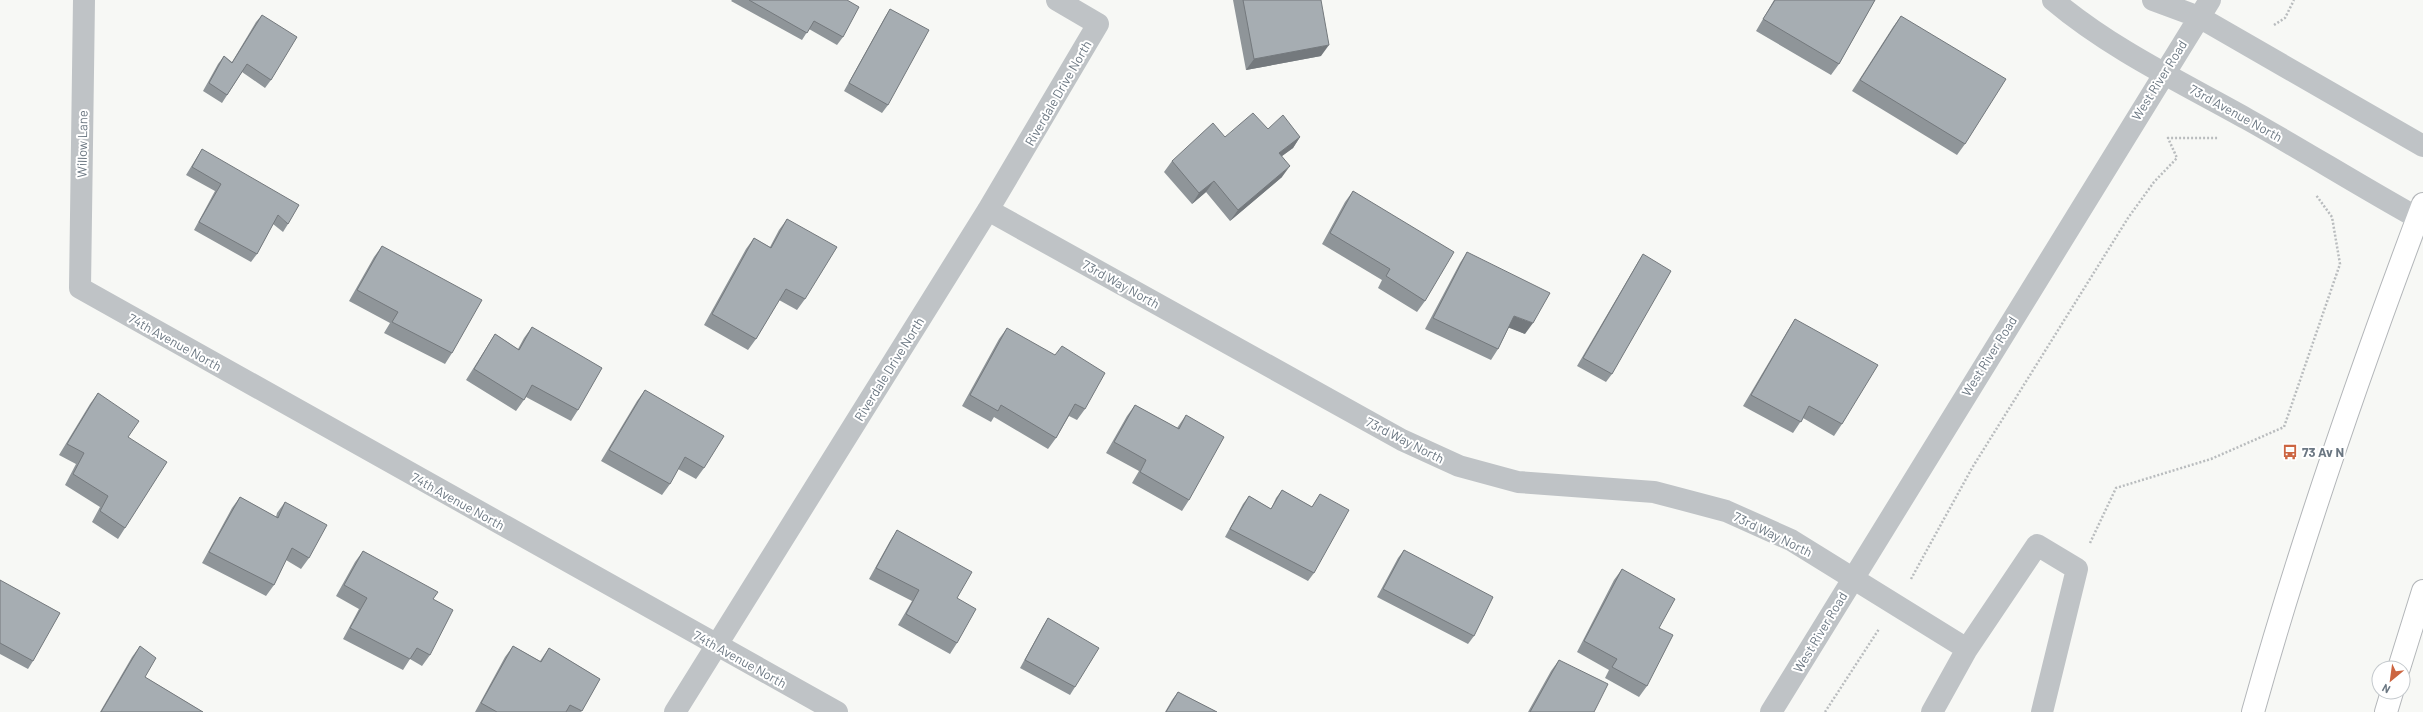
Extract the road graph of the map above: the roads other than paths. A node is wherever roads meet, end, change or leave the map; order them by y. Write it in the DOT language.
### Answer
graph roads {
  1 [pos="84,0"];
  2 [pos="1057,0"];
  3 [pos="2053,0"];
  4 [pos="2153,0"];
  5 [pos="2204,8"];
  6 [pos="2164,73"];
  7 [pos="2423,146"];
  8 [pos="988,210"];
  9 [pos="2421,214"];
  10 [pos="80,288"];
  11 [pos="1853,577"];
  12 [pos="2423,591"];
  13 [pos="715,646"];
  14 [pos="1967,649"];
  15 [pos="2401,660"];
  16 [pos="2390,700"];
  17 [pos="675,712"];
  18 [pos="837,712"];
  19 [pos="1771,712"];
  20 [pos="1932,712"];
  21 [pos="2042,712"];
  22 [pos="2252,712"];
  23 [pos="2386,712"];
  1 -- 10 [label="street, Willow Lane"];
  2 -- 8 [label="street, Riverdale Drive North"];
  3 -- 6 [label="street, 73rd Avenue North"];
  4 -- 5 [label="street"];
  5 -- 6 [label="street, West River Road"];
  5 -- 7 [label="street"];
  6 -- 9 [label="street, 73rd Avenue North"];
  6 -- 11 [label="street, West River Road"];
  8 -- 11 [label="street, 73rd Way North"];
  8 -- 13 [label="street, Riverdale Drive North"];
  9 -- 22 [label="highway"];
  10 -- 13 [label="street, 74th Avenue North"];
  11 -- 14 [label="street, 73rd Way North"];
  11 -- 19 [label="street, West River Road"];
  12 -- 15 [label="highway"];
  13 -- 17 [label="street, Riverdale Drive North"];
  13 -- 18 [label="street, 74th Avenue North"];
  14 -- 20 [label="street"];
  14 -- 21 [label="street"];
  16 -- 23 [label="highway"];
}
